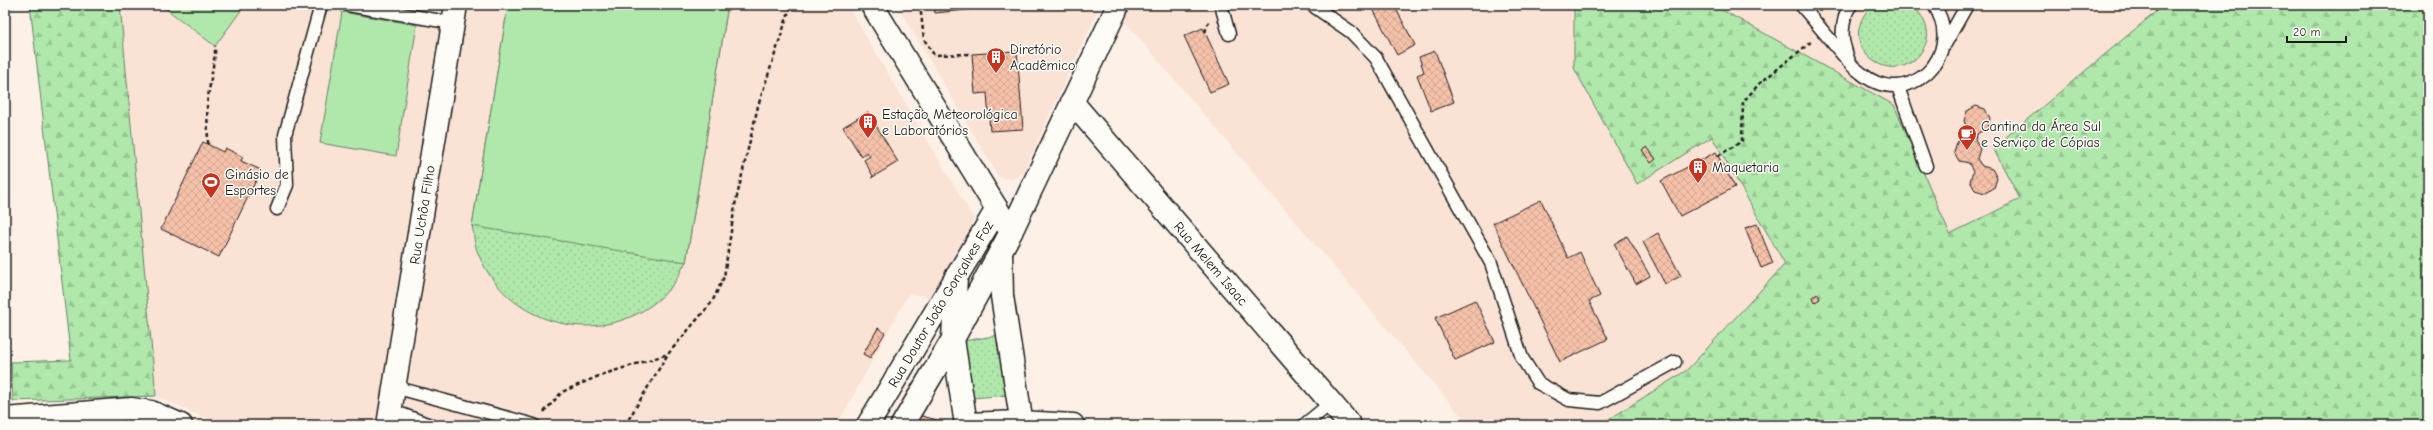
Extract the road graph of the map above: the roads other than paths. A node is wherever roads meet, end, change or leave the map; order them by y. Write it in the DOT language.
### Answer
graph roads {
  1 [pos="321,5"];
  2 [pos="348,5"];
  3 [pos="872,5"];
  4 [pos="1221,5"];
  5 [pos="1312,5"];
  6 [pos="1801,5"];
  7 [pos="1851,5"];
  8 [pos="1934,5"];
  9 [pos="1967,5"];
  10 [pos="1117,8"];
  11 [pos="454,14"];
  12 [pos="1229,34"];
  13 [pos="1944,45"];
  14 [pos="1850,63"];
  15 [pos="1898,87"];
  16 [pos="1072,102"];
  17 [pos="1926,166"];
  18 [pos="1026,198"];
  19 [pos="277,209"];
  20 [pos="998,210"];
  21 [pos="1011,232"];
  22 [pos="1001,253"];
  23 [pos="956,277"];
  24 [pos="953,339"];
  25 [pos="1675,362"];
  26 [pos="394,387"];
  27 [pos="1331,403"];
  28 [pos="389,417"];
  29 [pos="5,419"];
  30 [pos="1021,424"];
  31 [pos="181,425"];
  32 [pos="430,425"];
  33 [pos="534,425"];
  34 [pos="868,425"];
  35 [pos="902,425"];
  36 [pos="966,425"];
  37 [pos="1073,425"];
  38 [pos="1304,425"];
  39 [pos="1350,425"];
  1 -- 19 [label="lane"];
  2 -- 11 [label="lane"];
  3 -- 20 [label="street"];
  4 -- 12 [label="lane"];
  5 -- 25 [label="lane"];
  6 -- 14 [label="lane"];
  7 -- 14 [label="lane"];
  8 -- 13 [label="lane"];
  9 -- 13 [label="lane"];
  10 -- 16 [label="street, Rua Doutor João Gonçalves Foz"];
  11 -- 26 [label="street, Rua Uchôa Filho"];
  13 -- 15 [label="lane"];
  14 -- 15 [label="lane"];
  15 -- 17 [label="lane"];
  16 -- 18 [label="street, Rua Doutor João Gonçalves Foz"];
  16 -- 27 [label="street, Rua Melem Isaac"];
  18 -- 20 [label="street, Rua Doutor João Gonçalves Foz"];
  18 -- 21 [label="street, Rua Doutor João Gonçalves Foz"];
  20 -- 21 [label="street"];
  20 -- 23 [label="street, Rua Doutor João Gonçalves Foz"];
  21 -- 22 [label="street, Rua Doutor João Gonçalves Foz"];
  22 -- 24 [label="street, Rua Doutor João Gonçalves Foz"];
  22 -- 30 [label="street"];
  23 -- 24 [label="street"];
  23 -- 34 [label="street, Rua Doutor João Gonçalves Foz"];
  24 -- 35 [label="street, Rua Doutor João Gonçalves Foz"];
  24 -- 36 [label="street"];
  26 -- 28 [label="street, Rua Uchôa Filho"];
  26 -- 33 [label="lane"];
  27 -- 38 [label="lane"];
  27 -- 39 [label="street, Rua Melem Isaac"];
  28 -- 32 [label="lane"];
  29 -- 31 [label="street"];
  30 -- 36 [label="street"];
  30 -- 37 [label="street"];
}
